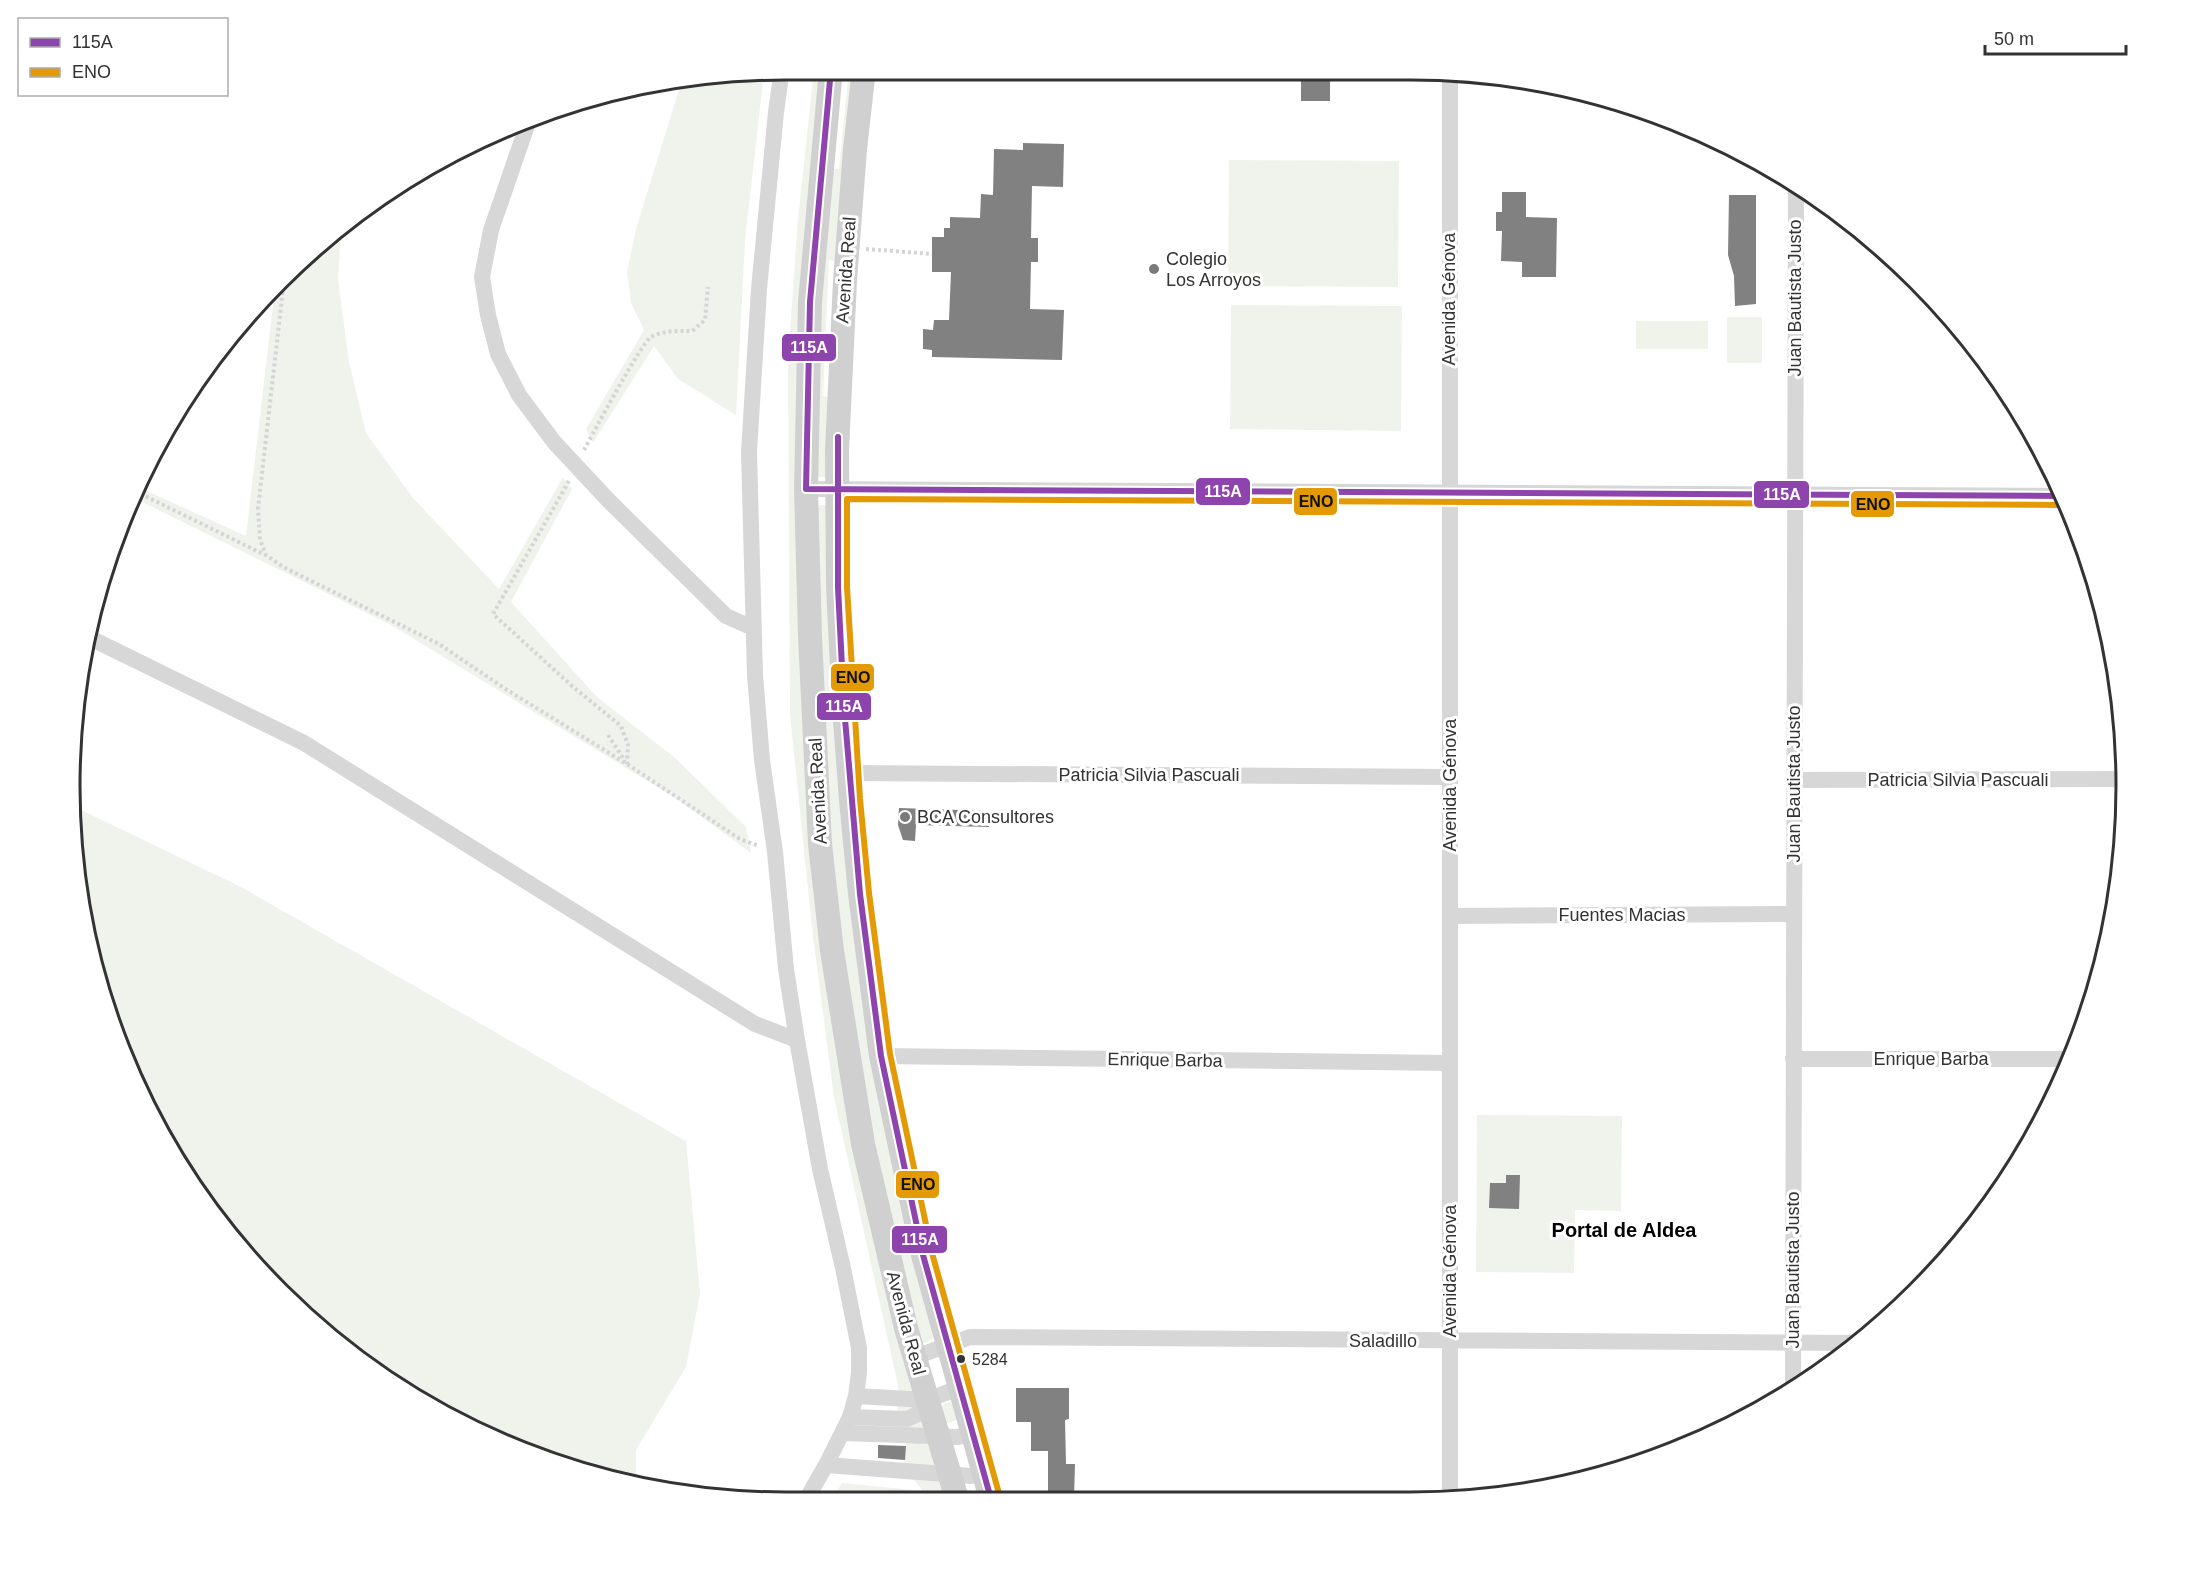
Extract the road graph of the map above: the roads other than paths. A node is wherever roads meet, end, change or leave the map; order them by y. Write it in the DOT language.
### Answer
graph roads {
  1 [pos="780,80"];
  2 [pos="830,80"];
  3 [pos="863,80"];
  4 [pos="1450,81"];
  5 [pos="526,129"];
  6 [pos="1796,194"];
  7 [pos="806,489"];
  8 [pos="838,490"];
  9 [pos="1449,493"];
  10 [pos="1795,495"];
  11 [pos="2053,496"];
  12 [pos="753,628"];
  13 [pos="95,640"];
  14 [pos="849,773"];
  15 [pos="1449,777"];
  16 [pos="2116,779"];
  17 [pos="1794,780"];
  18 [pos="1794,914"];
  19 [pos="1450,916"];
  20 [pos="797,1040"];
  21 [pos="881,1056"];
  22 [pos="1793,1059"];
  23 [pos="2061,1059"];
  24 [pos="1450,1063"];
  25 [pos="1450,1341"];
  26 [pos="1793,1342"];
  27 [pos="1843,1343"];
  28 [pos="947,1345"];
  29 [pos="915,1357"];
  30 [pos="1792,1379"];
  31 [pos="959,1388"];
  32 [pos="856,1396"];
  33 [pos="927,1400"];
  34 [pos="847,1425"];
  35 [pos="972,1433"];
  36 [pos="939,1436"];
  37 [pos="826,1466"];
  38 [pos="982,1472"];
  39 [pos="950,1474"];
  40 [pos="1450,1490"];
  41 [pos="811,1492"];
  42 [pos="955,1492"];
  43 [pos="989,1492"];
  1 -- 12 [label="street"];
  2 -- 7 [label="main road, Avenida Real"];
  3 -- 8 [label="main road, Avenida Real"];
  4 -- 9 [label="street, Avenida Génova"];
  5 -- 12 [label="street"];
  6 -- 10 [label="street, Juan Bautista Justo"];
  7 -- 8 [label="street"];
  7 -- 29 [label="main road, Avenida Real"];
  8 -- 9 [label="street"];
  8 -- 14 [label="main road, Avenida Real"];
  9 -- 10 [label="street"];
  9 -- 15 [label="street, Avenida Génova"];
  10 -- 11 [label="street"];
  10 -- 17 [label="street, Juan Bautista Justo"];
  12 -- 20 [label="street"];
  13 -- 20 [label="street"];
  14 -- 15 [label="street, Patricia Silvia Pascuali"];
  14 -- 21 [label="main road, Avenida Real"];
  15 -- 19 [label="street, Avenida Génova"];
  16 -- 17 [label="street, Patricia Silvia Pascuali"];
  17 -- 18 [label="street, Juan Bautista Justo"];
  18 -- 19 [label="street, Fuentes Macias"];
  18 -- 22 [label="street, Juan Bautista Justo"];
  19 -- 24 [label="street, Avenida Génova"];
  20 -- 32 [label="street"];
  21 -- 24 [label="street, Enrique Barba"];
  21 -- 28 [label="main road, Avenida Real"];
  22 -- 23 [label="street, Enrique Barba"];
  22 -- 26 [label="street, Juan Bautista Justo"];
  24 -- 25 [label="street, Avenida Génova"];
  25 -- 26 [label="street, Saladillo"];
  25 -- 28 [label="street, Saladillo"];
  25 -- 40 [label="street, Avenida Génova"];
  26 -- 27 [label="street, Saladillo"];
  26 -- 30 [label="street, Juan Bautista Justo"];
  28 -- 29 [label="street, Saladillo"];
  28 -- 31 [label="main road, Avenida Real"];
  29 -- 33 [label="main road, Avenida Real"];
  31 -- 33 [label="street"];
  31 -- 35 [label="main road, Avenida Real"];
  32 -- 33 [label="street"];
  32 -- 34 [label="street"];
  33 -- 34 [label="street"];
  33 -- 36 [label="main road, Avenida Real"];
  34 -- 36 [label="street"];
  34 -- 37 [label="street"];
  35 -- 36 [label="street"];
  35 -- 38 [label="main road, Avenida Real"];
  36 -- 39 [label="main road, Avenida Real"];
  37 -- 39 [label="street"];
  37 -- 41 [label="street"];
  38 -- 39 [label="street"];
  38 -- 43 [label="main road, Avenida Real"];
  39 -- 42 [label="main road, Avenida Real"];
}
